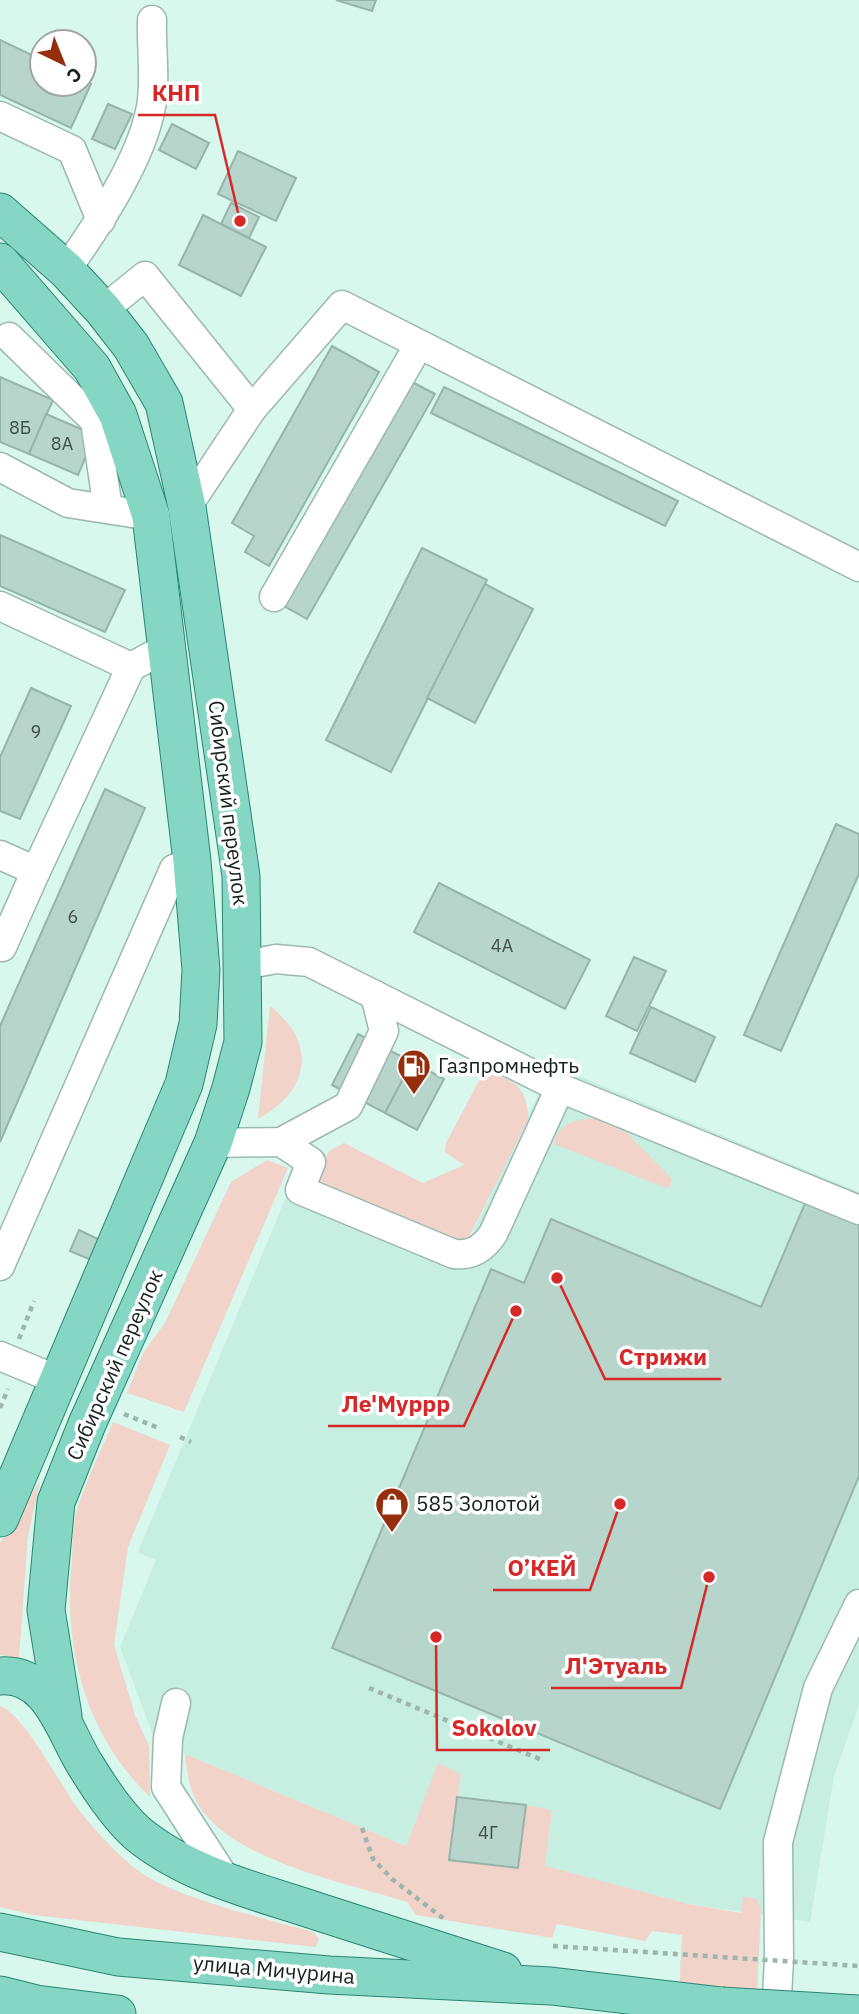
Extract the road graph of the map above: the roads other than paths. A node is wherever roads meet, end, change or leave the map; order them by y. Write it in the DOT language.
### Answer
graph roads {
  1 [pos="152,20"];
  2 [pos="0,116"];
  3 [pos="0,212"];
  4 [pos="101,220"];
  5 [pos="0,261"];
  6 [pos="66,270"];
  7 [pos="37,302"];
  8 [pos="103,310"];
  9 [pos="5,336"];
  10 [pos="418,346"];
  11 [pos="252,409"];
  12 [pos="0,467"];
  13 [pos="187,507"];
  14 [pos="108,509"];
  15 [pos="151,516"];
  16 [pos="859,567"];
  17 [pos="274,597"];
  18 [pos="0,607"];
  19 [pos="164,649"];
  20 [pos="131,667"];
  21 [pos="0,855"];
  22 [pos="192,861"];
  23 [pos="36,871"];
  24 [pos="0,946"];
  25 [pos="244,965"];
  26 [pos="201,970"];
  27 [pos="375,995"];
  28 [pos="560,1088"];
  29 [pos="281,1142"];
  30 [pos="213,1143"];
  31 [pos="859,1210"];
  32 [pos="0,1266"];
  33 [pos="8,1351"];
  34 [pos="60,1381"];
  35 [pos="0,1518"];
  36 [pos="859,1604"];
  37 [pos="0,1676"];
  38 [pos="176,1703"];
  39 [pos="62,1716"];
  40 [pos="228,1883"];
  41 [pos="0,1932"];
  42 [pos="551,1986"];
  43 [pos="0,1995"];
  44 [pos="117,2014"];
  45 [pos="776,2014"];
  46 [pos="859,2014"];
  1 -- 4 [label="lane"];
  2 -- 4 [label="lane"];
  3 -- 6 [label="main road, Сибирский переулок"];
  4 -- 6 [label="lane"];
  5 -- 7 [label="main road, Сибирский переулок"];
  6 -- 7 [label="main road"];
  6 -- 8 [label="main road, Сибирский переулок"];
  7 -- 9 [label="lane"];
  7 -- 15 [label="main road, Сибирский переулок"];
  8 -- 11 [label="lane"];
  8 -- 13 [label="main road, Сибирский переулок"];
  9 -- 14 [label="lane"];
  10 -- 11 [label="lane"];
  10 -- 16 [label="lane"];
  10 -- 17 [label="lane"];
  11 -- 13 [label="lane"];
  12 -- 14 [label="lane"];
  13 -- 15 [label="main road"];
  13 -- 25 [label="main road, Сибирский переулок"];
  14 -- 15 [label="lane"];
  15 -- 19 [label="main road, Сибирский переулок"];
  18 -- 20 [label="lane"];
  19 -- 20 [label="lane"];
  19 -- 22 [label="main road, Сибирский переулок"];
  20 -- 23 [label="lane"];
  21 -- 23 [label="lane"];
  22 -- 26 [label="main road, Сибирский переулок"];
  22 -- 32 [label="lane"];
  23 -- 24 [label="lane"];
  25 -- 26 [label="main road"];
  25 -- 27 [label="lane"];
  25 -- 30 [label="main road, Сибирский переулок"];
  26 -- 34 [label="main road, Сибирский переулок"];
  27 -- 28 [label="lane"];
  27 -- 29 [label="lane"];
  28 -- 29 [label="lane"];
  28 -- 31 [label="lane"];
  29 -- 30 [label="lane"];
  30 -- 39 [label="main road, Сибирский переулок"];
  33 -- 34 [label="lane"];
  34 -- 35 [label="main road, Сибирский переулок"];
  36 -- 45 [label="lane"];
  37 -- 39 [label="main road"];
  38 -- 40 [label="lane"];
  39 -- 40 [label="main road"];
  40 -- 42 [label="main road"];
  41 -- 42 [label="main road, улица Мичурина"];
  42 -- 46 [label="main road, bridge"];
  43 -- 44 [label="main road"];
}
